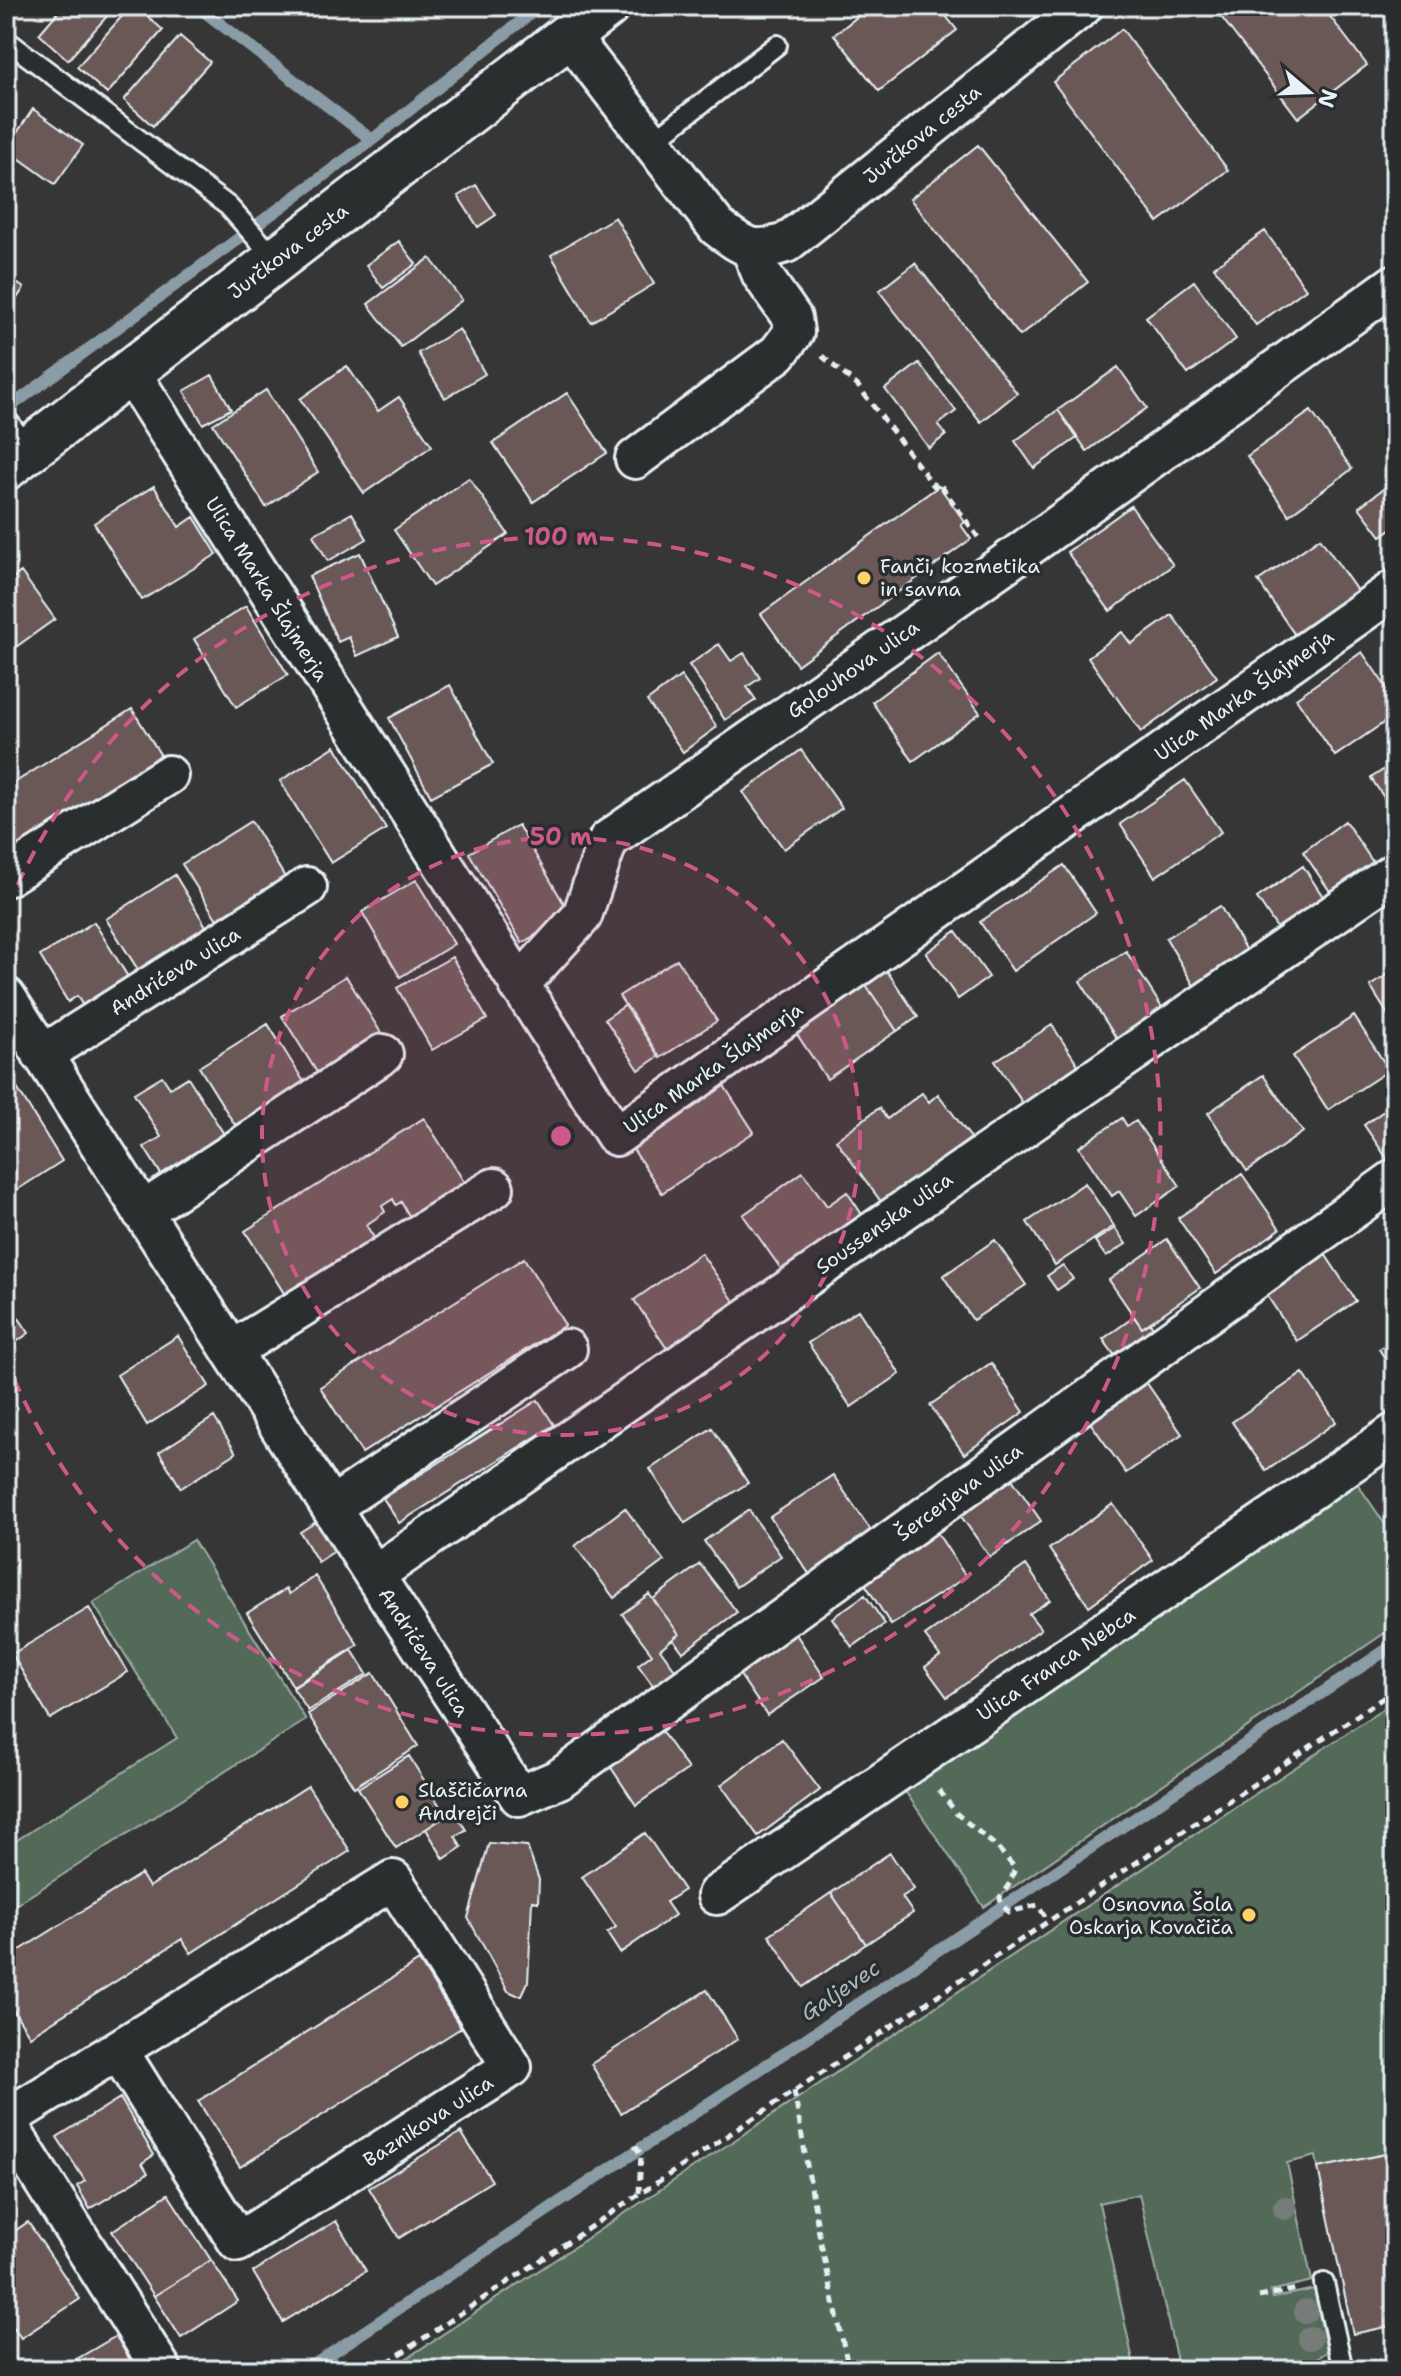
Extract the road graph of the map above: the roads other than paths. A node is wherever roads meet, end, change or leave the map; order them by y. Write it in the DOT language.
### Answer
graph roads {
  1 [pos="607,6"];
  2 [pos="1083,6"];
  3 [pos="569,35"];
  4 [pos="6,40"];
  5 [pos="777,45"];
  6 [pos="652,142"];
  7 [pos="751,249"];
  8 [pos="267,250"];
  9 [pos="1395,284"];
  10 [pos="130,372"];
  11 [pos="14,440"];
  12 [pos="635,459"];
  13 [pos="1395,589"];
  14 [pos="168,775"];
  15 [pos="1395,872"];
  16 [pos="6,877"];
  17 [pos="307,887"];
  18 [pos="519,985"];
  19 [pos="6,997"];
  20 [pos="383,1054"];
  21 [pos="42,1055"];
  22 [pos="1395,1179"];
  23 [pos="494,1188"];
  24 [pos="142,1212"];
  25 [pos="567,1349"];
  26 [pos="231,1351"];
  27 [pos="1395,1433"];
  28 [pos="331,1507"];
  29 [pos="374,1575"];
  30 [pos="519,1796"];
  31 [pos="717,1895"];
  32 [pos="118,2050"];
  33 [pos="6,2121"];
  34 [pos="1324,2283"];
  35 [pos="162,2370"];
  36 [pos="1343,2370"];
  1 -- 3 [label="main road, Jurčkova cesta"];
  2 -- 7 [label="street, Jurčkova cesta"];
  3 -- 6 [label="street"];
  3 -- 8 [label="main road, Jurčkova cesta"];
  4 -- 8 [label="lane"];
  5 -- 6 [label="lane"];
  6 -- 7 [label="street"];
  7 -- 12 [label="street"];
  8 -- 10 [label="main road, Jurčkova cesta"];
  9 -- 18 [label="street, Golouhova ulica"];
  10 -- 11 [label="main road, Jurčkova cesta"];
  10 -- 18 [label="street, Ulica Marka Šlajmerja"];
  13 -- 18 [label="street, Ulica Marka Šlajmerja"];
  14 -- 16 [label="street"];
  15 -- 29 [label="street, Soussenska ulica"];
  17 -- 21 [label="street, Andrićeva ulica"];
  19 -- 21 [label="street, Andrićeva ulica"];
  20 -- 24 [label="street"];
  21 -- 24 [label="street, Andrićeva ulica"];
  22 -- 30 [label="street, Šercerjeva ulica"];
  23 -- 26 [label="street"];
  24 -- 26 [label="street, Andrićeva ulica"];
  25 -- 28 [label="street"];
  26 -- 28 [label="street, Andrićeva ulica"];
  27 -- 31 [label="street, Ulica Franca Nebca"];
  28 -- 29 [label="street, Andrićeva ulica"];
  29 -- 30 [label="street, Andrićeva ulica"];
  32 -- 32 [label="street, Baznikova ulica"];
  32 -- 33 [label="street, Baznikova ulica"];
  33 -- 35 [label="street, Baznikova ulica"];
  34 -- 36 [label="lane"];
}
